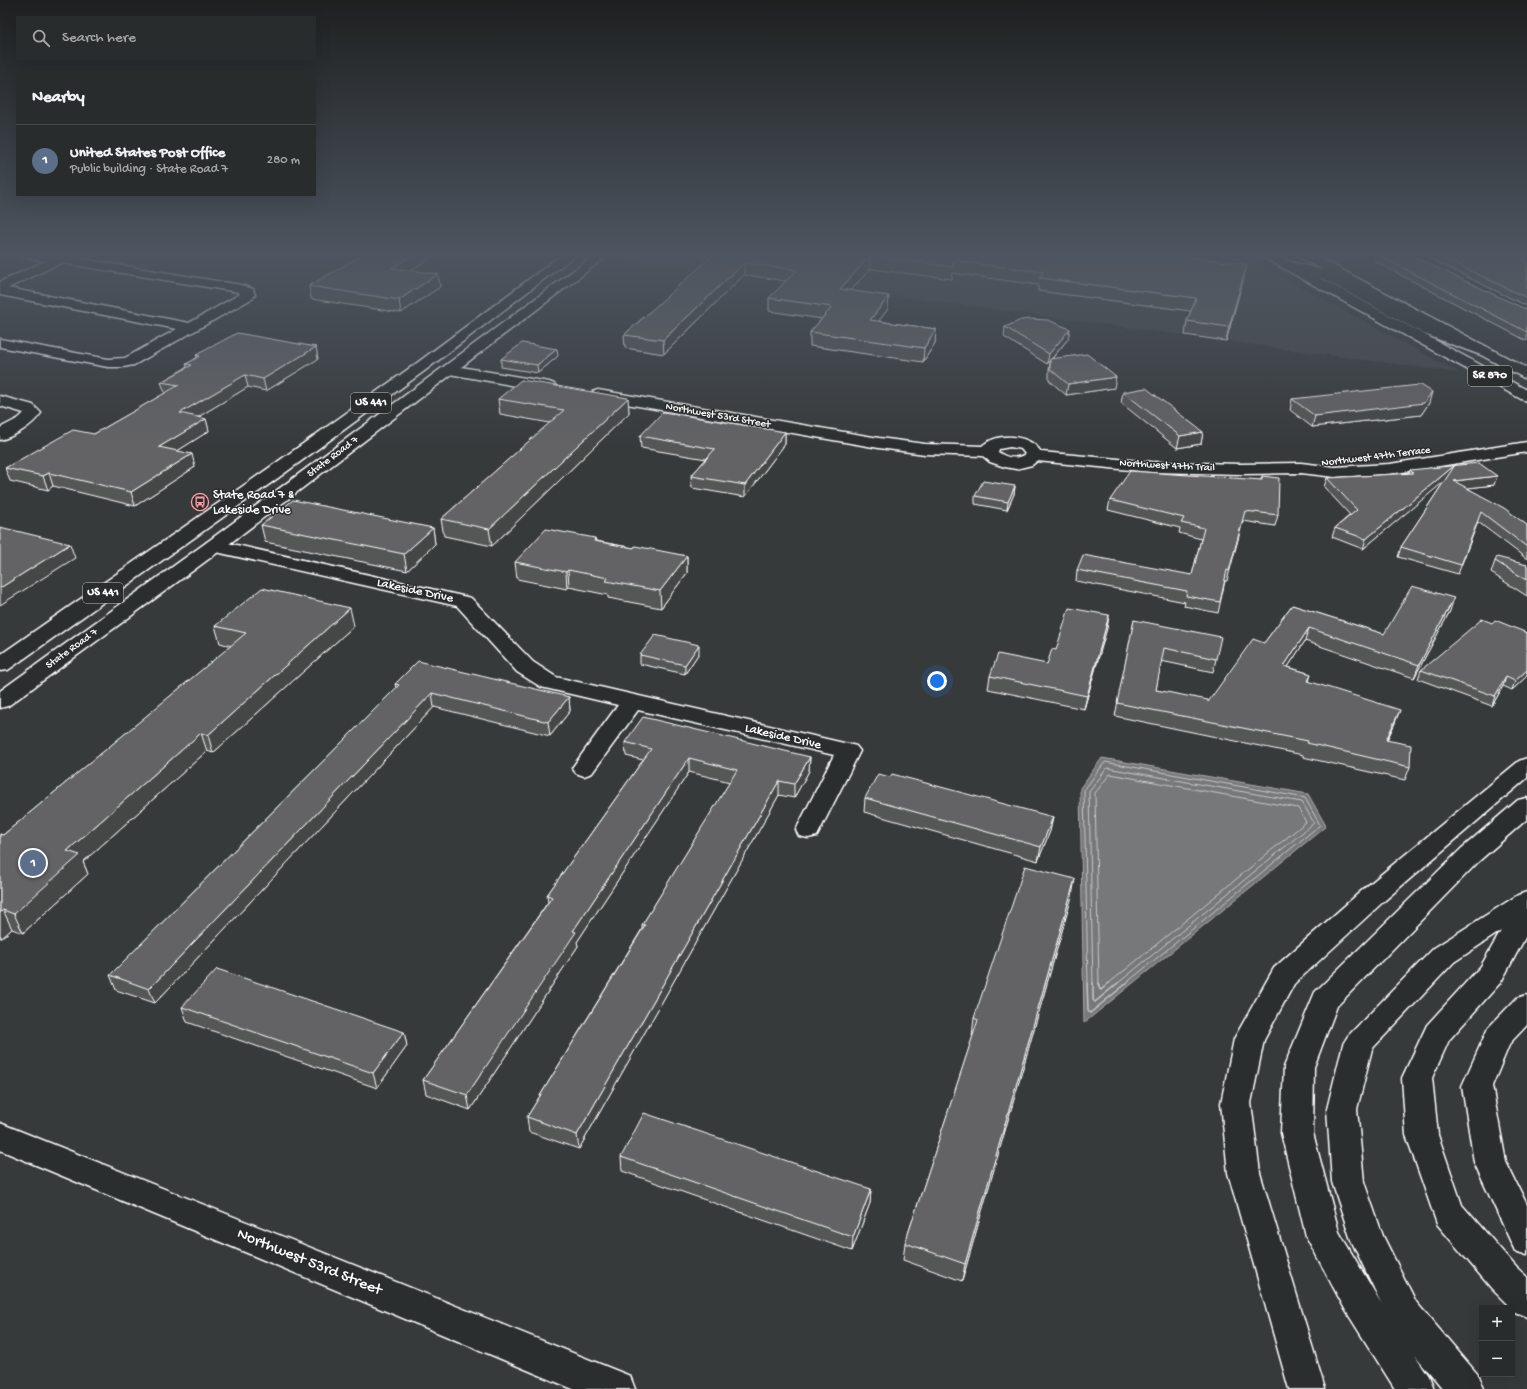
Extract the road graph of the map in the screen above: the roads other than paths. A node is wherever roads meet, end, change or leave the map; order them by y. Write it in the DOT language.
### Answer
graph roads {
  1 [pos="142,318"];
  2 [pos="208,318"];
  3 [pos="486,318"];
  4 [pos="519,318"];
  5 [pos="1385,318"];
  6 [pos="1405,318"];
  7 [pos="1422,318"];
  8 [pos="190,327"];
  9 [pos="0,343"];
  10 [pos="444,349"];
  11 [pos="1486,352"];
  12 [pos="422,366"];
  13 [pos="449,370"];
  14 [pos="1527,374"];
  15 [pos="567,390"];
  16 [pos="421,392"];
  17 [pos="582,393"];
  18 [pos="1527,396"];
  19 [pos="0,401"];
  20 [pos="0,435"];
  21 [pos="1527,435"];
  22 [pos="1527,447"];
  23 [pos="1459,452"];
  24 [pos="1034,456"];
  25 [pos="1300,467"];
  26 [pos="206,521"];
  27 [pos="214,546"];
  28 [pos="0,665"];
  29 [pos="0,701"];
  30 [pos="632,702"];
  31 [pos="1527,766"];
  32 [pos="584,768"];
  33 [pos="1527,806"];
  34 [pos="808,830"];
  35 [pos="1527,902"];
  36 [pos="1527,910"];
  37 [pos="1527,1006"];
  38 [pos="0,1136"];
  39 [pos="1527,1240"];
  40 [pos="1527,1300"];
  41 [pos="618,1389"];
  42 [pos="1307,1389"];
  43 [pos="1416,1389"];
  44 [pos="1466,1389"];
  1 -- 8 [label="main road"];
  2 -- 8 [label="main road"];
  3 -- 10 [label="main road, State Road 7 / US 441"];
  4 -- 13 [label="main road, State Road 7 / US 441"];
  5 -- 18 [label="main road, SR 870"];
  6 -- 11 [label="main road"];
  7 -- 11 [label="main road, SR 870"];
  8 -- 9 [label="main road"];
  10 -- 12 [label="main road, State Road 7 / US 441"];
  10 -- 13 [label="main road"];
  11 -- 14 [label="main road, SR 870"];
  12 -- 16 [label="main road"];
  12 -- 26 [label="main road, State Road 7 / US 441"];
  13 -- 15 [label="main road"];
  13 -- 16 [label="main road, State Road 7 / US 441"];
  16 -- 27 [label="main road, State Road 7 / US 441"];
  17 -- 24 [label="main road, Northwest 53rd Street"];
  19 -- 20 [label="main road"];
  21 -- 23 [label="main road, Northwest 47th Terrace"];
  22 -- 23 [label="main road, Northwest 47th Terrace"];
  23 -- 25 [label="main road, Northwest 47th Terrace"];
  24 -- 25 [label="main road, Northwest 47th Trail"];
  26 -- 27 [label="main road"];
  26 -- 28 [label="main road, State Road 7 / US 441"];
  27 -- 29 [label="main road, State Road 7 / US 441"];
  27 -- 30 [label="main road, Lakeside Drive"];
  30 -- 32 [label="main road"];
  30 -- 34 [label="main road, Lakeside Drive"];
  31 -- 42 [label="main road"];
  33 -- 43 [label="main road"];
  35 -- 44 [label="main road"];
  36 -- 40 [label="main road"];
  37 -- 39 [label="main road"];
  38 -- 41 [label="main road, Northwest 53rd Street"];
}
